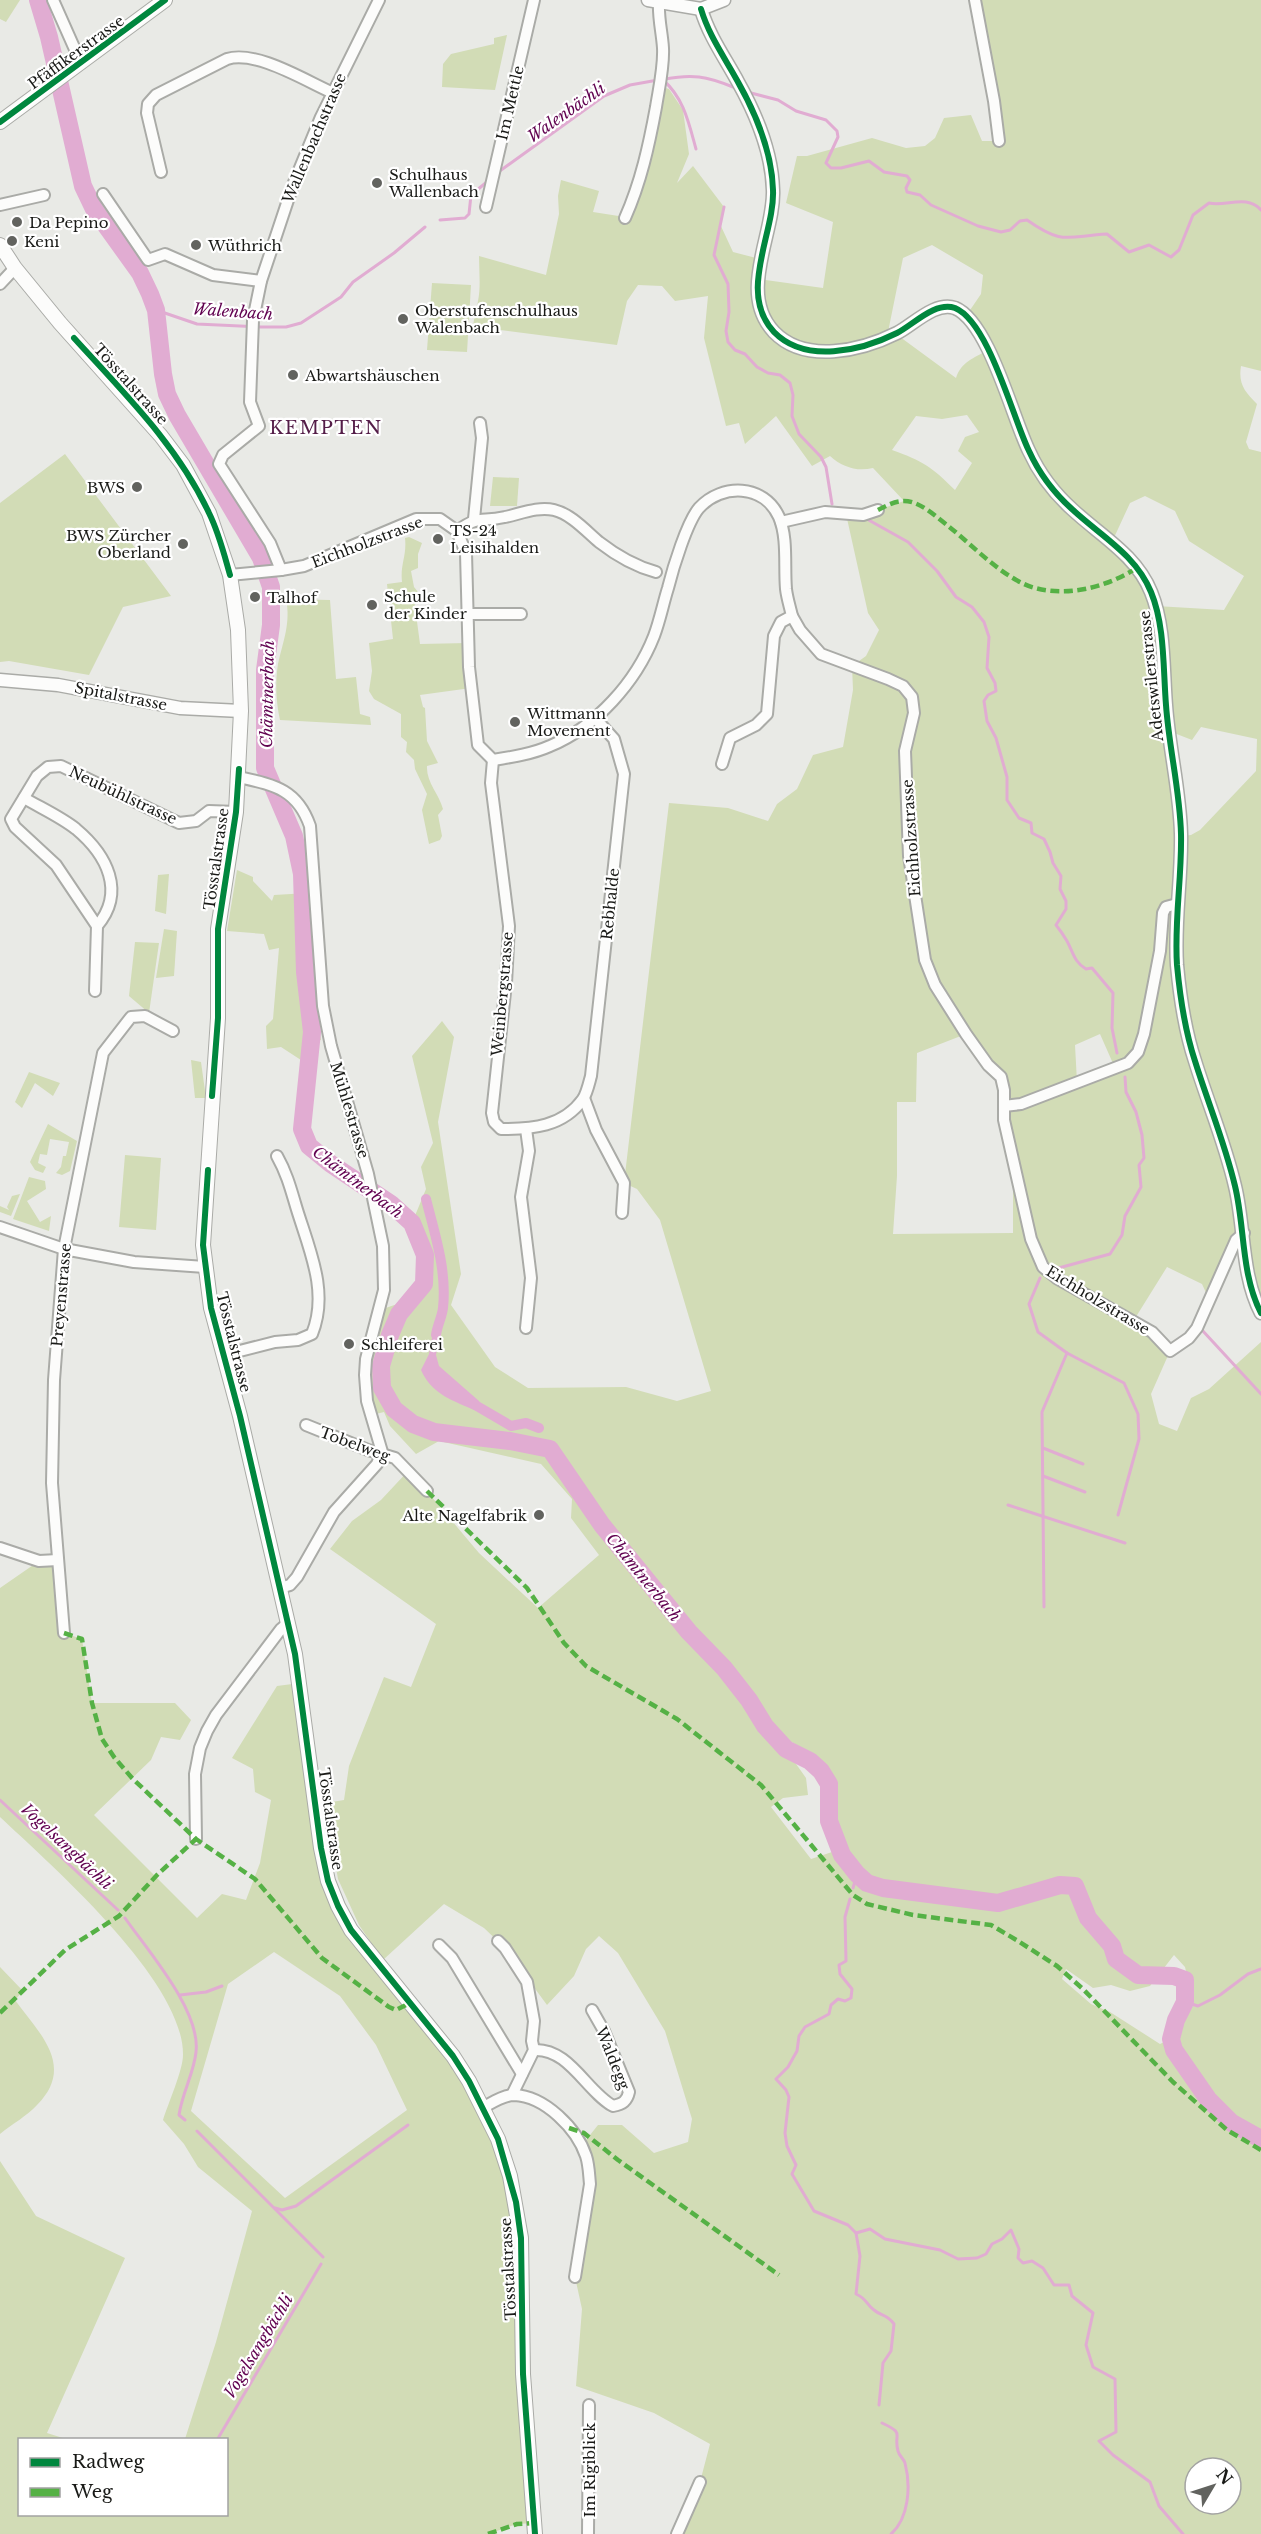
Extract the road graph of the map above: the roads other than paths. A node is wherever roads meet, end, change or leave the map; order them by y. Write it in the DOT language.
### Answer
graph roads {
  1 [pos="53,0"];
  2 [pos="165,0"];
  3 [pos="379,0"];
  4 [pos="534,0"];
  5 [pos="724,0"];
  6 [pos="975,0"];
  7 [pos="653,1"];
  8 [pos="702,9"];
  9 [pos="75,67"];
  10 [pos="331,92"];
  11 [pos="0,122"];
  12 [pos="999,141"];
  13 [pos="161,172"];
  14 [pos="103,194"];
  15 [pos="44,195"];
  16 [pos="0,205"];
  17 [pos="486,207"];
  18 [pos="625,218"];
  19 [pos="0,245"];
  20 [pos="15,268"];
  21 [pos="261,281"];
  22 [pos="0,284"];
  23 [pos="480,423"];
  24 [pos="878,510"];
  25 [pos="474,519"];
  26 [pos="781,522"];
  27 [pos="458,531"];
  28 [pos="279,571"];
  29 [pos="656,572"];
  30 [pos="230,575"];
  31 [pos="467,614"];
  32 [pos="521,614"];
  33 [pos="792,616"];
  34 [pos="0,680"];
  35 [pos="241,711"];
  36 [pos="595,718"];
  37 [pos="493,760"];
  38 [pos="722,764"];
  39 [pos="239,777"];
  40 [pos="24,798"];
  41 [pos="236,812"];
  42 [pos="1177,904"];
  43 [pos="97,926"];
  44 [pos="95,991"];
  45 [pos="173,1032"];
  46 [pos="584,1098"];
  47 [pos="1004,1106"];
  48 [pos="525,1129"];
  49 [pos="277,1155"];
  50 [pos="622,1213"];
  51 [pos="0,1227"];
  52 [pos="1244,1233"];
  53 [pos="64,1249"];
  54 [pos="205,1267"];
  55 [pos="1261,1313"];
  56 [pos="526,1328"];
  57 [pos="224,1355"];
  58 [pos="306,1425"];
  59 [pos="382,1452"];
  60 [pos="427,1491"];
  61 [pos="0,1548"];
  62 [pos="58,1560"];
  63 [pos="280,1588"];
  64 [pos="288,1623"];
  65 [pos="64,1633"];
  66 [pos="196,1839"];
  67 [pos="498,1941"];
  68 [pos="439,1945"];
  69 [pos="592,2010"];
  70 [pos="534,2050"];
  71 [pos="522,2074"];
  72 [pos="512,2095"];
  73 [pos="484,2106"];
  74 [pos="576,2277"];
  75 [pos="589,2405"];
  76 [pos="700,2482"];
  77 [pos="535,2534"];
  78 [pos="588,2534"];
  79 [pos="677,2534"];
  1 -- 9 [label="street"];
  2 -- 9 [label="main road, Pfäffikerstrasse"];
  3 -- 10 [label="street, Wallenbachstrasse"];
  4 -- 17 [label="street, Im Mettle"];
  5 -- 8 [label="street"];
  6 -- 12 [label="street"];
  7 -- 8 [label="street"];
  7 -- 18 [label="street"];
  8 -- 42 [label="street, Adetswilerstrasse"];
  9 -- 11 [label="main road, Pfäffikerstrasse"];
  10 -- 13 [label="street"];
  10 -- 21 [label="street, Wallenbachstrasse"];
  14 -- 21 [label="street"];
  15 -- 16 [label="street"];
  19 -- 20 [label="main road, Tösstalstrasse"];
  20 -- 22 [label="street"];
  20 -- 30 [label="main road, Tösstalstrasse"];
  21 -- 28 [label="street, Wallenbachstrasse"];
  23 -- 25 [label="street"];
  24 -- 26 [label="street"];
  25 -- 27 [label="street"];
  25 -- 29 [label="street"];
  26 -- 33 [label="street"];
  26 -- 36 [label="street"];
  27 -- 28 [label="street, Eichholzstrasse"];
  27 -- 31 [label="street"];
  28 -- 30 [label="street, Eichholzstrasse"];
  30 -- 35 [label="main road, Tösstalstrasse"];
  31 -- 32 [label="street"];
  31 -- 37 [label="street"];
  33 -- 38 [label="street"];
  33 -- 47 [label="street, Eichholzstrasse"];
  34 -- 35 [label="street, Spitalstrasse"];
  35 -- 39 [label="main road, Tösstalstrasse"];
  36 -- 37 [label="street"];
  36 -- 46 [label="street, Rebhalde"];
  37 -- 48 [label="street, Weinbergstrasse"];
  39 -- 41 [label="main road, Tösstalstrasse"];
  39 -- 59 [label="street, Mühlestrasse"];
  40 -- 41 [label="street, Neubühlstrasse"];
  40 -- 43 [label="street, Neubühlstrasse"];
  40 -- 43 [label="street"];
  41 -- 54 [label="main road, Tösstalstrasse"];
  42 -- 47 [label="street"];
  42 -- 52 [label="street, Adetswilerstrasse"];
  43 -- 44 [label="street"];
  45 -- 53 [label="street, Preyenstrasse"];
  46 -- 48 [label="street, Weinbergstrasse"];
  46 -- 50 [label="street"];
  47 -- 52 [label="street, Eichholzstrasse"];
  48 -- 56 [label="street"];
  49 -- 57 [label="street"];
  51 -- 53 [label="street"];
  52 -- 55 [label="street, Adetswilerstrasse"];
  53 -- 54 [label="street"];
  53 -- 62 [label="street, Preyenstrasse"];
  54 -- 57 [label="main road, Tösstalstrasse"];
  57 -- 63 [label="main road, Tösstalstrasse"];
  58 -- 59 [label="street, Tobelweg"];
  59 -- 60 [label="street, Tobelweg"];
  59 -- 63 [label="street"];
  61 -- 62 [label="street"];
  62 -- 65 [label="street, Preyenstrasse"];
  63 -- 64 [label="main road, Tösstalstrasse"];
  64 -- 66 [label="street"];
  64 -- 73 [label="main road, Tösstalstrasse"];
  67 -- 70 [label="street"];
  68 -- 71 [label="street"];
  69 -- 70 [label="street, Waldegg"];
  70 -- 71 [label="street"];
  71 -- 72 [label="street"];
  72 -- 73 [label="street"];
  72 -- 74 [label="street"];
  73 -- 77 [label="main road, Tösstalstrasse"];
  75 -- 78 [label="street, Im Rigiblick"];
  76 -- 79 [label="street"];
}
